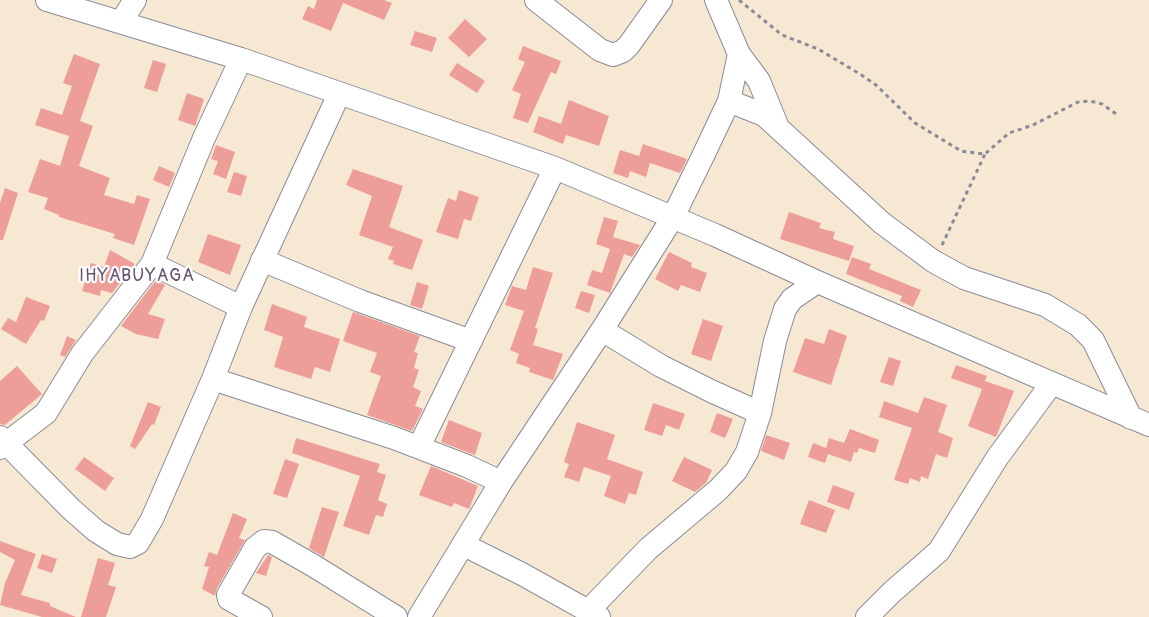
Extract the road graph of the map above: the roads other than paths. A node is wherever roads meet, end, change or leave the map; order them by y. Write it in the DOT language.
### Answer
graph roads {
  1 [pos="47,0"];
  2 [pos="135,0"];
  3 [pos="536,0"];
  4 [pos="661,0"];
  5 [pos="716,0"];
  6 [pos="121,22"];
  7 [pos="739,54"];
  8 [pos="241,59"];
  9 [pos="339,94"];
  10 [pos="729,100"];
  11 [pos="776,125"];
  12 [pos="555,168"];
  13 [pos="672,216"];
  14 [pos="262,260"];
  15 [pos="152,264"];
  16 [pos="817,282"];
  17 [pos="241,307"];
  18 [pos="602,330"];
  19 [pos="471,341"];
  20 [pos="212,379"];
  21 [pos="1052,383"];
  22 [pos="760,412"];
  23 [pos="1140,422"];
  24 [pos="2,442"];
  25 [pos="420,447"];
  26 [pos="501,482"];
  27 [pos="464,545"];
  28 [pos="594,613"];
  29 [pos="261,617"];
  30 [pos="396,617"];
  31 [pos="419,617"];
  32 [pos="867,617"];
  1 -- 6 [label="street"];
  2 -- 6 [label="street"];
  3 -- 4 [label="street"];
  5 -- 7 [label="street"];
  6 -- 8 [label="street"];
  7 -- 10 [label="street"];
  7 -- 11 [label="street"];
  8 -- 9 [label="street"];
  8 -- 15 [label="street"];
  9 -- 12 [label="street"];
  9 -- 14 [label="street"];
  10 -- 11 [label="street"];
  10 -- 13 [label="street"];
  11 -- 23 [label="street"];
  12 -- 13 [label="street"];
  12 -- 19 [label="street"];
  13 -- 16 [label="street"];
  13 -- 18 [label="street"];
  14 -- 17 [label="street"];
  14 -- 19 [label="street"];
  15 -- 17 [label="street"];
  15 -- 24 [label="street"];
  16 -- 21 [label="street"];
  16 -- 22 [label="street"];
  17 -- 20 [label="street"];
  18 -- 22 [label="street"];
  18 -- 26 [label="street"];
  19 -- 25 [label="street"];
  20 -- 24 [label="street"];
  20 -- 25 [label="street"];
  21 -- 23 [label="street"];
  21 -- 32 [label="street"];
  22 -- 28 [label="street"];
  25 -- 26 [label="street"];
  26 -- 27 [label="street"];
  27 -- 28 [label="street"];
  27 -- 31 [label="street"];
  29 -- 30 [label="street"];
}
